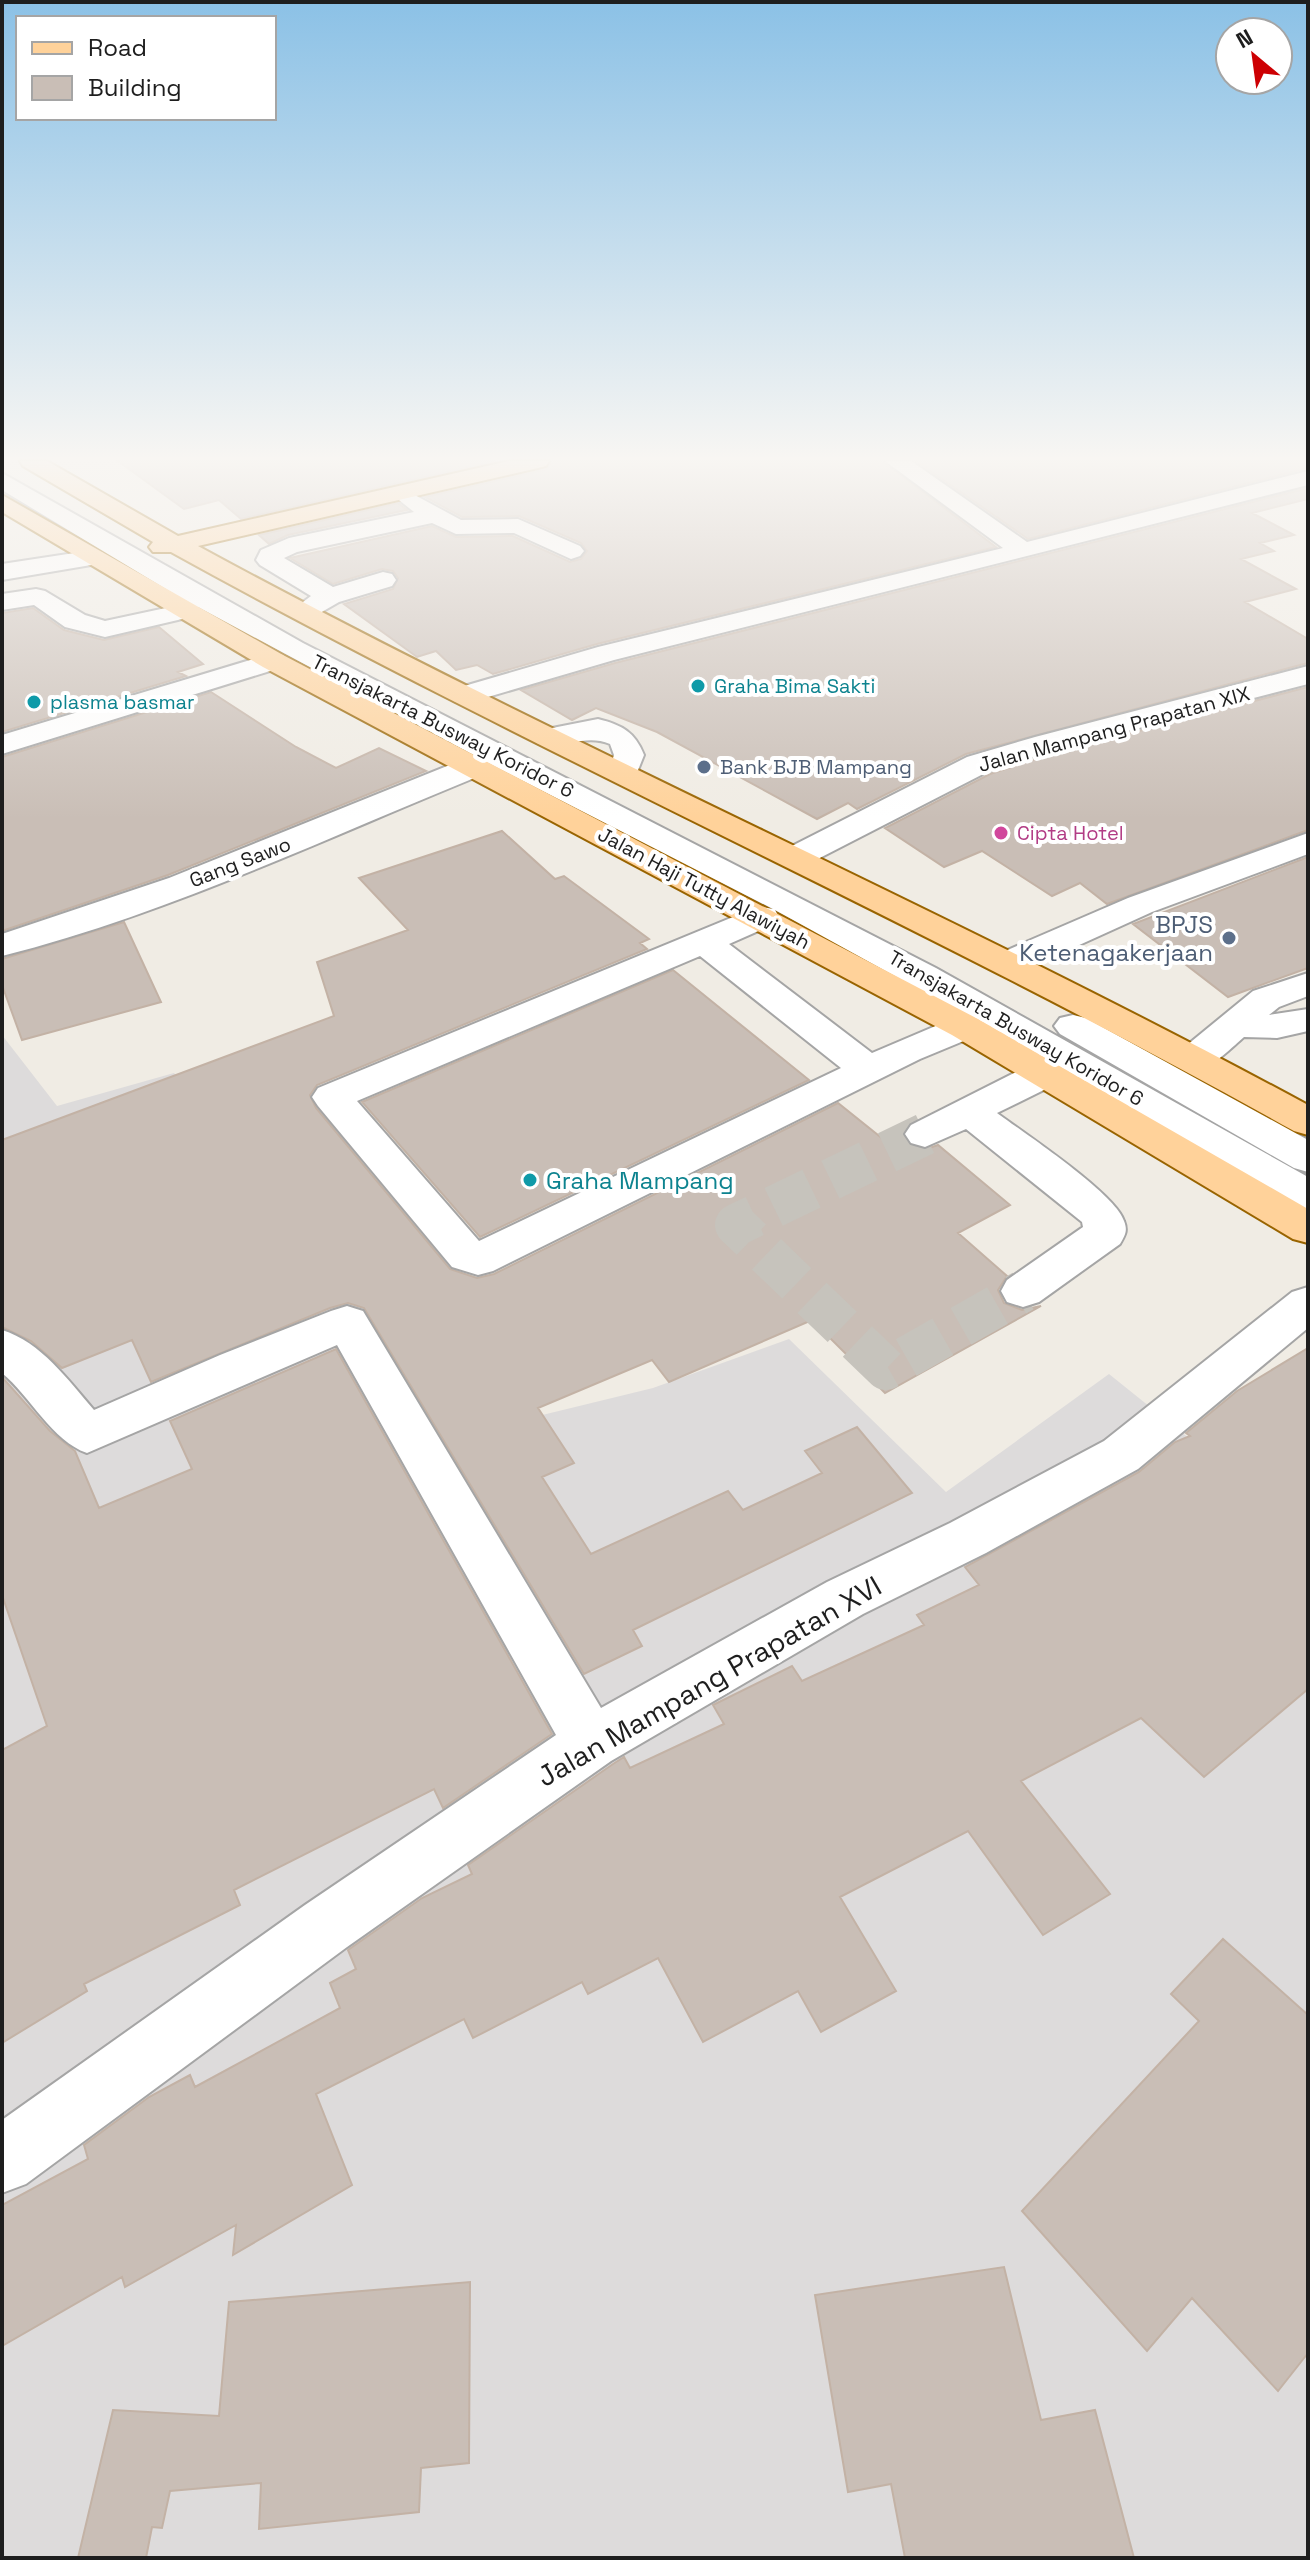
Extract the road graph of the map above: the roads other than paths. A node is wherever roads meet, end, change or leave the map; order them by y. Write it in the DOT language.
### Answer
graph roads {
  1 [pos="160,580"];
  2 [pos="181,580"];
  3 [pos="191,580"];
  4 [pos="234,580"];
  5 [pos="291,580"];
  6 [pos="382,580"];
  7 [pos="900,580"];
  8 [pos="2,602"];
  9 [pos="316,604"];
  10 [pos="186,610"];
  11 [pos="273,661"];
  12 [pos="1308,675"];
  13 [pos="464,695"];
  14 [pos="2,745"];
  15 [pos="473,767"];
  16 [pos="1308,843"];
  17 [pos="796,857"];
  18 [pos="762,917"];
  19 [pos="704,942"];
  20 [pos="2,945"];
  21 [pos="1009,963"];
  22 [pos="1308,984"];
  23 [pos="1308,1020"];
  24 [pos="1237,1025"];
  25 [pos="965,1027"];
  26 [pos="1195,1058"];
  27 [pos="870,1071"];
  28 [pos="1046,1073"];
  29 [pos="969,1111"];
  30 [pos="1308,1122"];
  31 [pos="925,1134"];
  32 [pos="1308,1158"];
  33 [pos="1308,1196"];
  34 [pos="1308,1228"];
  35 [pos="1023,1291"];
  36 [pos="1308,1303"];
  37 [pos="2,1347"];
  38 [pos="591,1743"];
  39 [pos="2,2160"];
  1 -- 10 [label="main road, Jalan Haji Tutty Alawiyah"];
  2 -- 33 [label="street, Transjakarta Busway Koridor 6"];
  3 -- 32 [label="street, Transjakarta Busway Koridor 6"];
  4 -- 9 [label="main road"];
  5 -- 9 [label="street"];
  6 -- 9 [label="street"];
  7 -- 13 [label="street"];
  8 -- 10 [label="street"];
  9 -- 13 [label="main road"];
  10 -- 11 [label="main road, Jalan Haji Tutty Alawiyah"];
  11 -- 14 [label="street"];
  11 -- 15 [label="main road, Jalan Haji Tutty Alawiyah"];
  12 -- 17 [label="street, Jalan Mampang Prapatan XIX"];
  13 -- 17 [label="main road"];
  15 -- 18 [label="main road, Jalan Haji Tutty Alawiyah"];
  15 -- 20 [label="street, Gang Sawo"];
  16 -- 21 [label="street"];
  17 -- 21 [label="main road"];
  18 -- 19 [label="street"];
  18 -- 25 [label="main road, Jalan Haji Tutty Alawiyah"];
  19 -- 27 [label="street"];
  19 -- 27 [label="street"];
  21 -- 26 [label="main road"];
  22 -- 24 [label="street"];
  23 -- 24 [label="street"];
  24 -- 26 [label="street"];
  25 -- 27 [label="street"];
  25 -- 28 [label="main road, Jalan Haji Tutty Alawiyah"];
  26 -- 30 [label="main road"];
  28 -- 29 [label="street"];
  28 -- 34 [label="main road, Jalan Haji Tutty Alawiyah"];
  29 -- 31 [label="street"];
  29 -- 35 [label="street"];
  36 -- 38 [label="street, Jalan Mampang Prapatan XVI"];
  37 -- 38 [label="street"];
  38 -- 39 [label="street, Jalan Mampang Prapatan XVI"];
}
